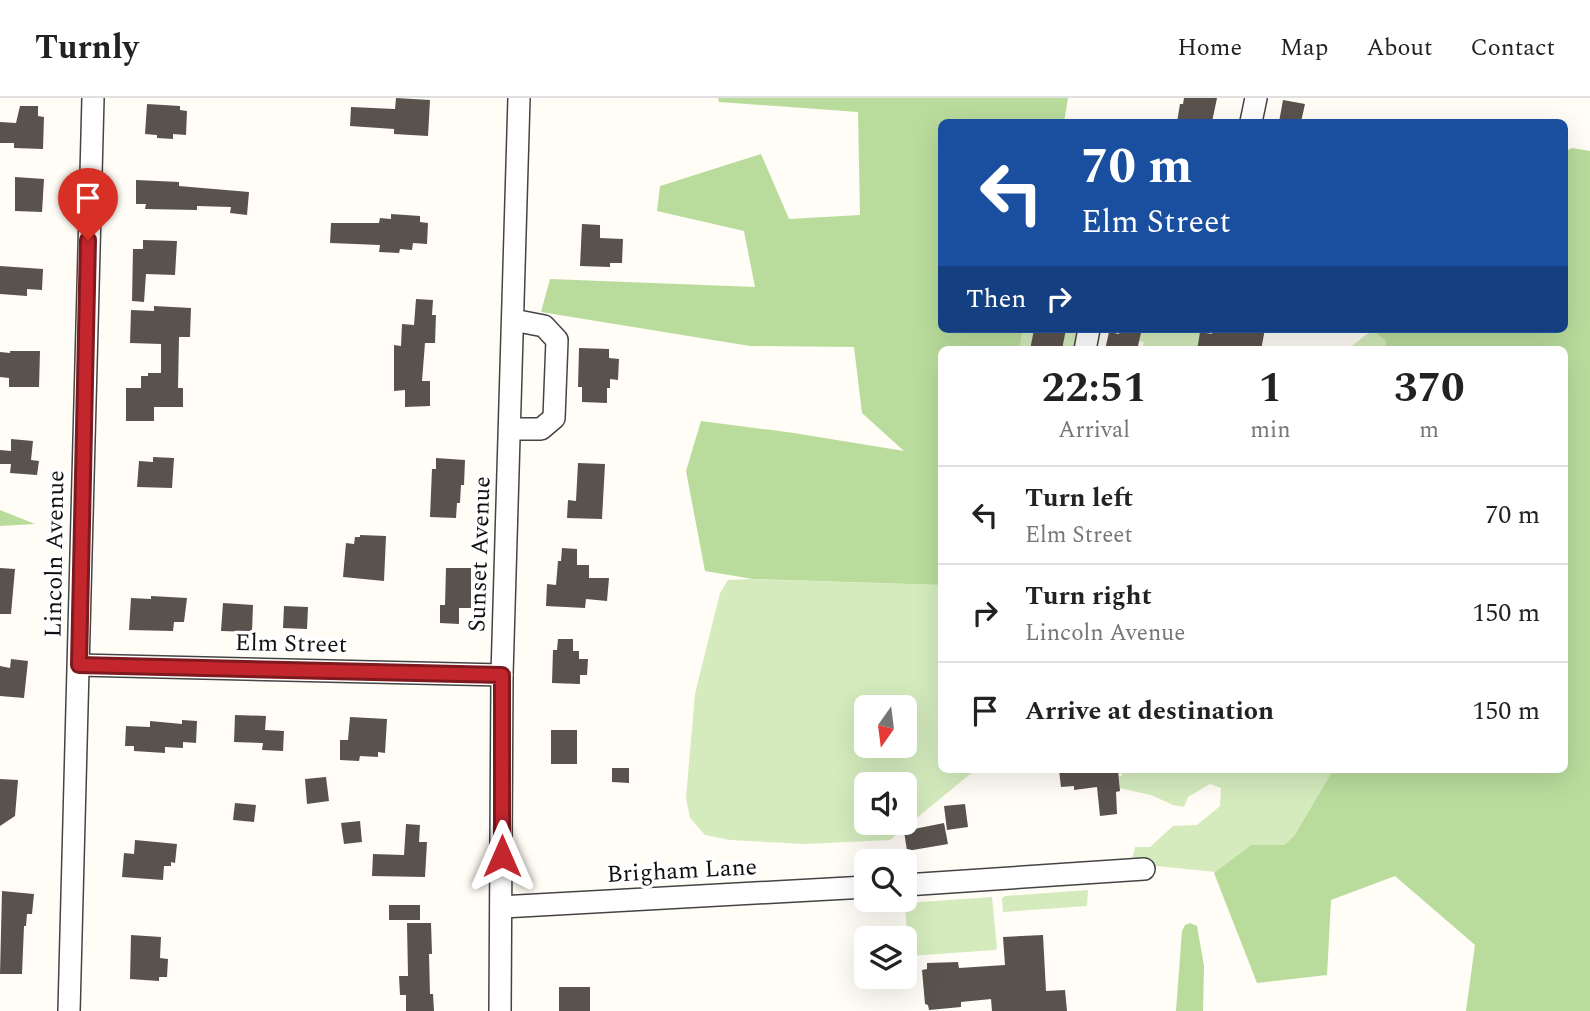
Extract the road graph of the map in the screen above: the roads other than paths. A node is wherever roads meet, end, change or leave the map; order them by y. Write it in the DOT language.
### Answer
graph roads {
  1 [pos="93,98"];
  2 [pos="519,98"];
  3 [pos="1256,98"];
  4 [pos="1252,119"];
  5 [pos="513,320"];
  6 [pos="511,429"];
  7 [pos="79,665"];
  8 [pos="502,675"];
  9 [pos="1144,869"];
  10 [pos="917,884"];
  11 [pos="854,888"];
  12 [pos="501,907"];
  13 [pos="69,1011"];
  14 [pos="500,1011"];
  1 -- 7 [label="street, Lincoln Avenue"];
  2 -- 5 [label="street, Sunset Avenue"];
  3 -- 4 [label="street"];
  5 -- 6 [label="street, Sunset Avenue"];
  5 -- 6 [label="street"];
  6 -- 8 [label="street, Sunset Avenue"];
  7 -- 8 [label="street, Elm Street"];
  7 -- 13 [label="street, Lincoln Avenue"];
  8 -- 12 [label="street, Sunset Avenue"];
  9 -- 10 [label="street"];
  11 -- 12 [label="street, Brigham Lane"];
  12 -- 14 [label="street, Sunset Avenue"];
}
